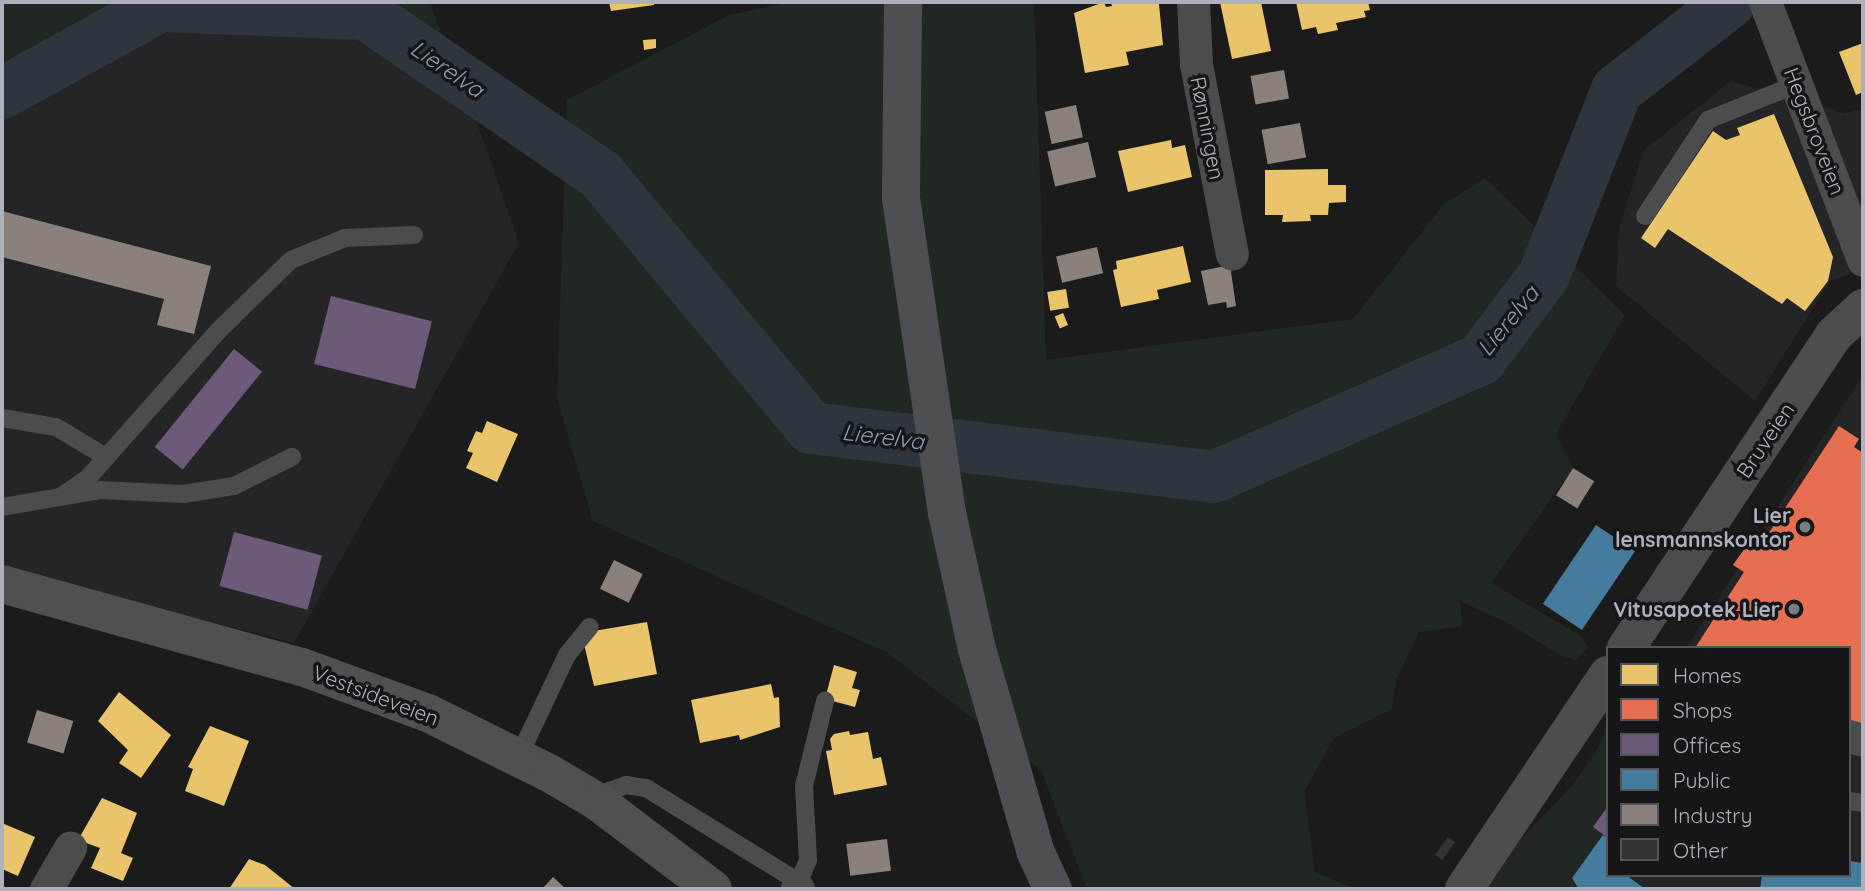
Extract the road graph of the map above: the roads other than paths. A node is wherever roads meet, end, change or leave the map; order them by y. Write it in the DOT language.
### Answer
graph roads {
  1 [pos="903,2"];
  2 [pos="1193,2"];
  3 [pos="1765,2"];
  4 [pos="1795,77"];
  5 [pos="1645,216"];
  6 [pos="414,235"];
  7 [pos="1232,254"];
  8 [pos="1863,260"];
  9 [pos="1863,307"];
  10 [pos="2,418"];
  11 [pos="106,457"];
  12 [pos="292,457"];
  13 [pos="63,495"];
  14 [pos="2,507"];
  15 [pos="2,584"];
  16 [pos="590,627"];
  17 [pos="1627,646"];
  18 [pos="1606,678"];
  19 [pos="825,701"];
  20 [pos="519,756"];
  21 [pos="597,802"];
  22 [pos="70,848"];
  23 [pos="1035,871"];
  24 [pos="798,888"];
  25 [pos="47,889"];
  26 [pos="713,889"];
  27 [pos="1053,889"];
  28 [pos="1465,889"];
  1 -- 23 [label="main road"];
  2 -- 7 [label="street, Rønningen"];
  3 -- 4 [label="street, Hegsbroveien"];
  4 -- 5 [label="lane"];
  4 -- 8 [label="street, Hegsbroveien"];
  6 -- 11 [label="lane"];
  9 -- 17 [label="street, Bruveien"];
  10 -- 11 [label="lane"];
  11 -- 13 [label="lane"];
  12 -- 13 [label="lane"];
  13 -- 14 [label="lane"];
  15 -- 20 [label="main road, Vestsideveien"];
  16 -- 20 [label="lane"];
  18 -- 28 [label="street"];
  19 -- 24 [label="lane"];
  20 -- 21 [label="main road, Vestsideveien"];
  21 -- 24 [label="lane"];
  21 -- 26 [label="main road, Vestsideveien"];
  22 -- 25 [label="street"];
  23 -- 27 [label="main road"];
}
